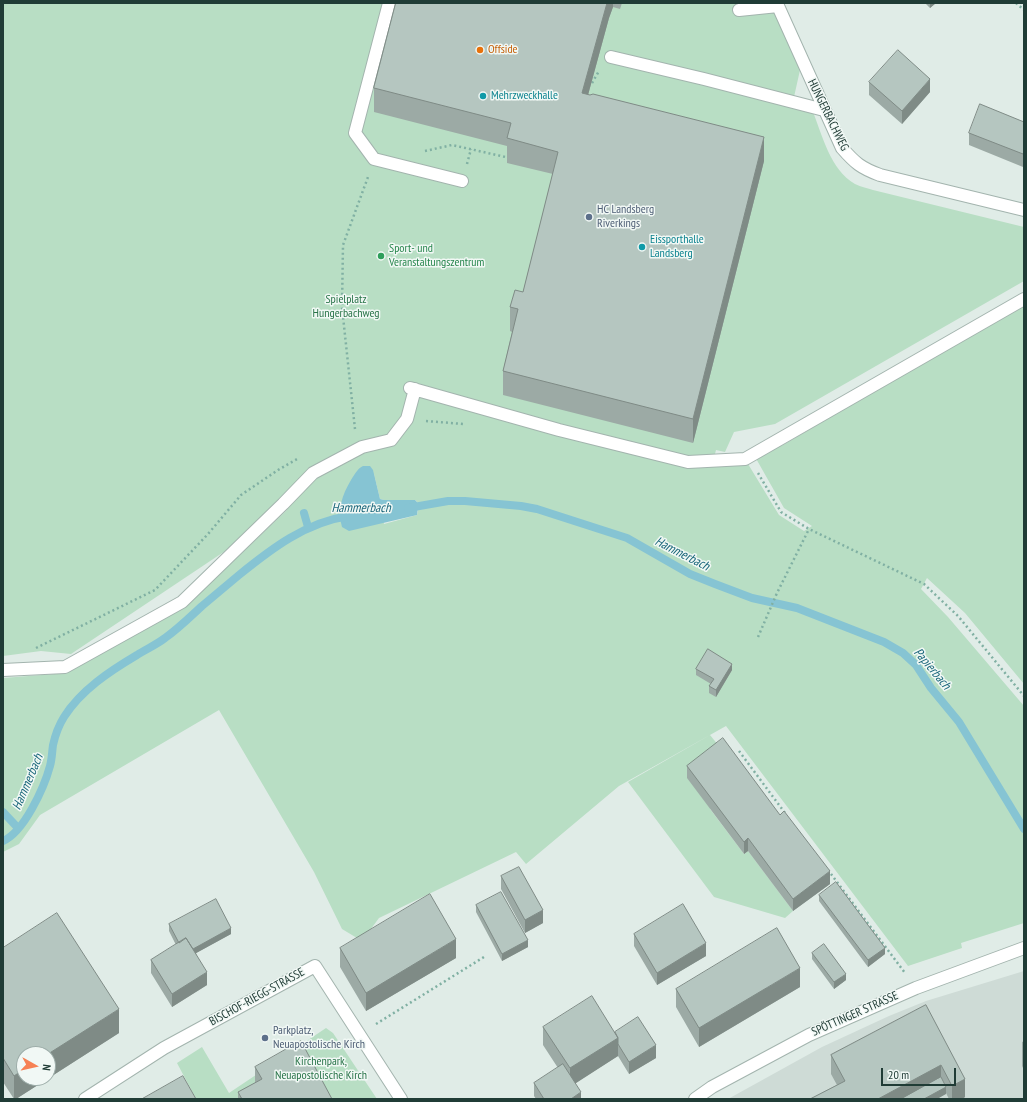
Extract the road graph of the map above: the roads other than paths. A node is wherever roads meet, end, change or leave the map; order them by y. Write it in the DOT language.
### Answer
graph roads {
  1 [pos="389,3"];
  2 [pos="777,4"];
  3 [pos="739,10"];
  4 [pos="611,57"];
  5 [pos="824,110"];
  6 [pos="462,182"];
  7 [pos="1024,210"];
  8 [pos="1024,299"];
  9 [pos="3,670"];
  10 [pos="1024,948"];
  11 [pos="85,1099"];
  12 [pos="402,1099"];
  13 [pos="695,1099"];
  1 -- 6 [label="street"];
  2 -- 3 [label="street, HUNGERBACHWEG"];
  2 -- 5 [label="street, HUNGERBACHWEG"];
  4 -- 5 [label="street"];
  5 -- 7 [label="street, HUNGERBACHWEG"];
  8 -- 9 [label="street"];
  10 -- 13 [label="street, SPÖTTINGER STRASSE"];
  11 -- 12 [label="street, BISCHOF-RIEGG-STRASSE"];
}
